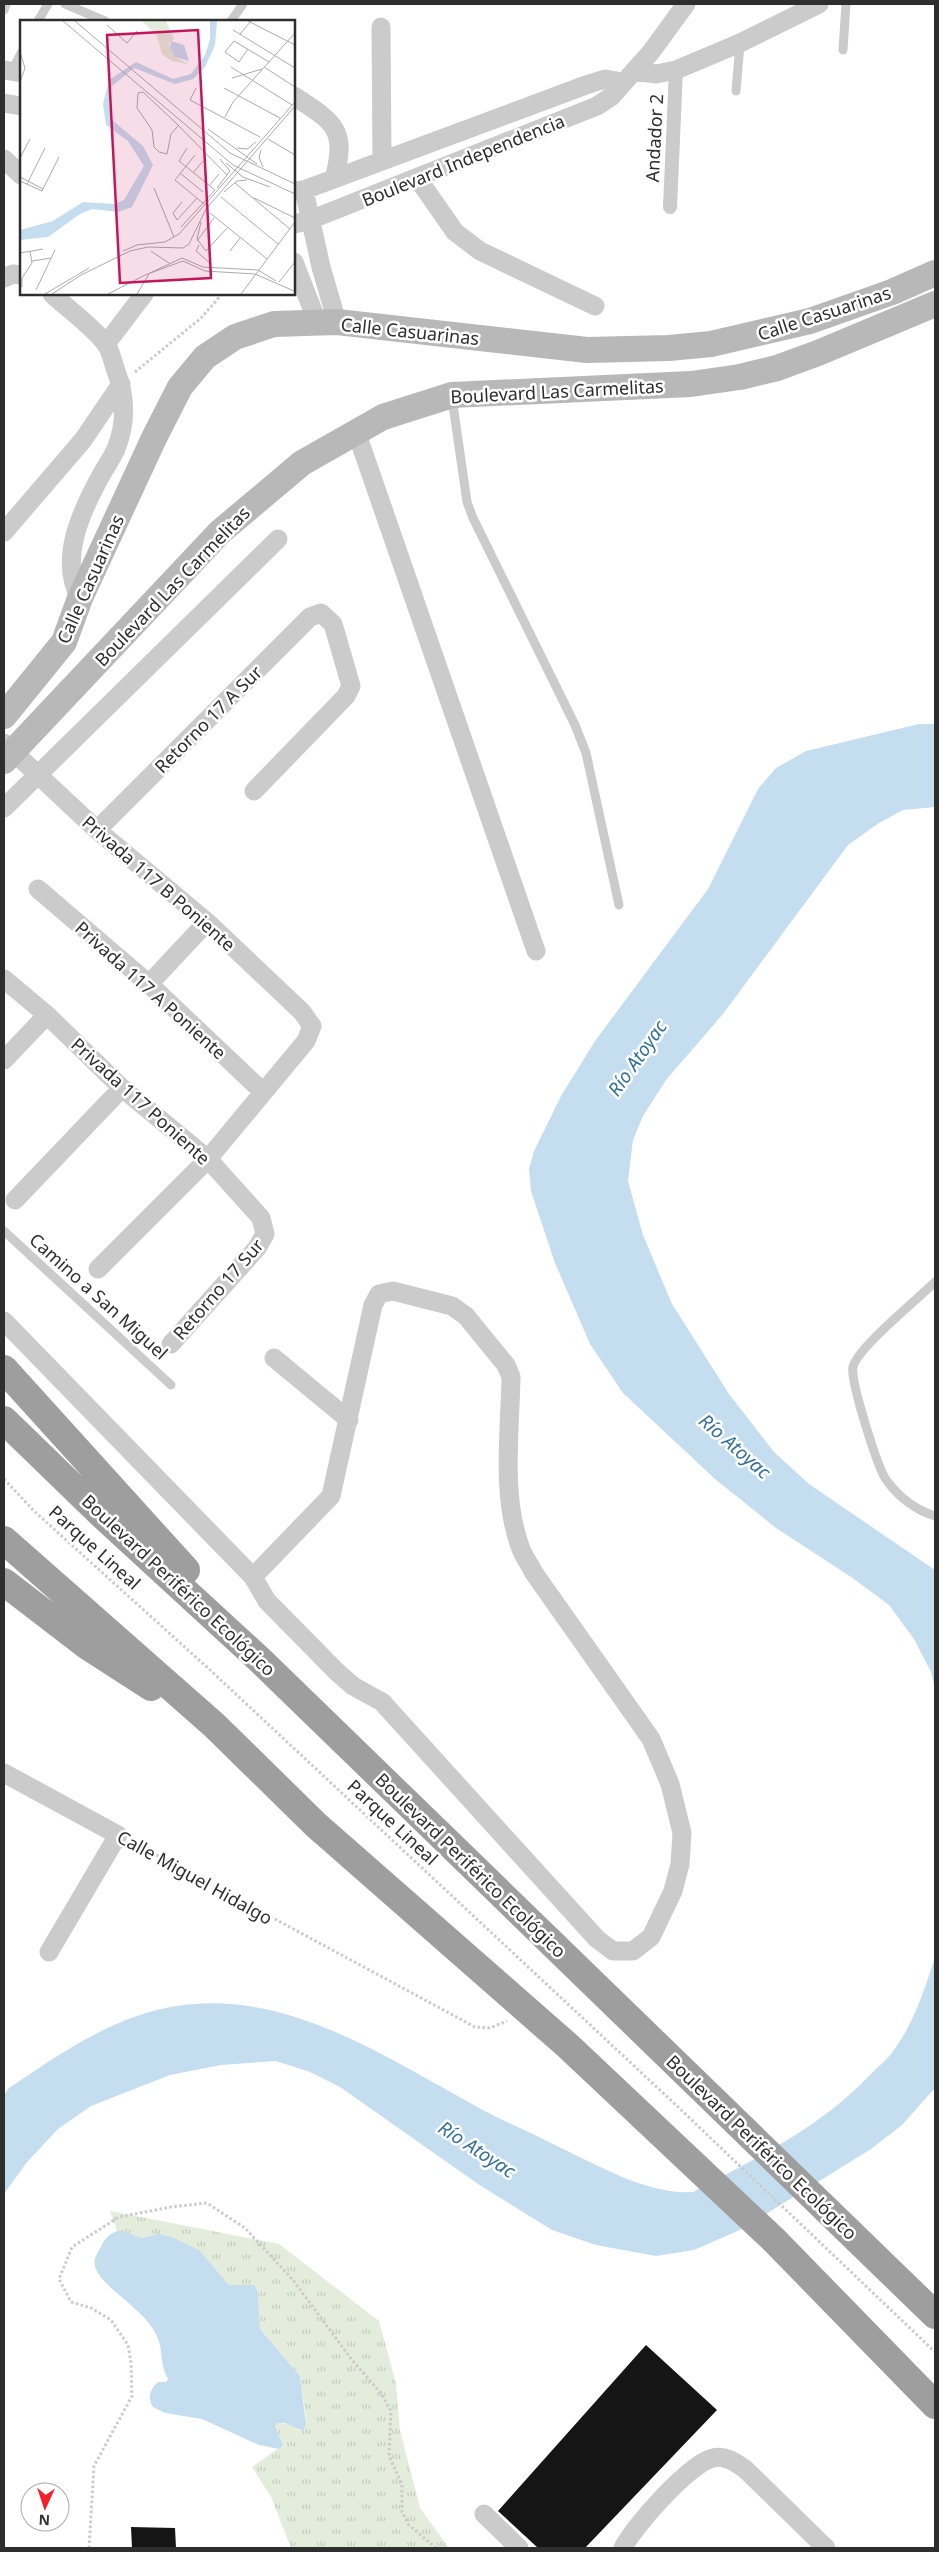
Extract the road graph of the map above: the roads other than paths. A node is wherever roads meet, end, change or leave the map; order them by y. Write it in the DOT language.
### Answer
graph roads {
  1 [pos="6,4"];
  2 [pos="48,4"];
  3 [pos="65,4"];
  4 [pos="243,4"];
  5 [pos="686,4"];
  6 [pos="819,4"];
  7 [pos="846,4"];
  8 [pos="237,8"];
  9 [pos="4,10"];
  10 [pos="39,20"];
  11 [pos="103,20"];
  12 [pos="231,20"];
  13 [pos="381,27"];
  14 [pos="740,43"];
  15 [pos="843,50"];
  16 [pos="20,55"];
  17 [pos="676,70"];
  18 [pos="12,71"];
  19 [pos="629,77"];
  20 [pos="736,91"];
  21 [pos="295,97"];
  22 [pos="4,103"];
  23 [pos="20,106"];
  24 [pos="4,159"];
  25 [pos="382,161"];
  26 [pos="20,174"];
  27 [pos="334,179"];
  28 [pos="418,179"];
  29 [pos="299,191"];
  30 [pos="670,207"];
  31 [pos="302,222"];
  32 [pos="295,264"];
  33 [pos="935,273"];
  34 [pos="53,295"];
  35 [pos="143,295"];
  36 [pos="935,304"];
  37 [pos="595,306"];
  38 [pos="328,323"];
  39 [pos="106,344"];
  40 [pos="624,350"];
  41 [pos="121,384"];
  42 [pos="602,389"];
  43 [pos="452,395"];
  44 [pos="356,431"];
  45 [pos="4,532"];
  46 [pos="278,538"];
  47 [pos="80,598"];
  48 [pos="4,716"];
  49 [pos="7,752"];
  50 [pos="38,775"];
  51 [pos="254,791"];
  52 [pos="4,808"];
  53 [pos="97,830"];
  54 [pos="38,889"];
  55 [pos="619,905"];
  56 [pos="207,922"];
  57 [pos="536,951"];
  58 [pos="4,979"];
  59 [pos="149,984"];
  60 [pos="47,1015"];
  61 [pos="4,1060"];
  62 [pos="122,1088"];
  63 [pos="263,1092"];
  64 [pos="208,1159"];
  65 [pos="15,1200"];
  66 [pos="4,1231"];
  67 [pos="265,1234"];
  68 [pos="98,1269"];
  69 [pos="935,1282"];
  70 [pos="4,1321"];
  71 [pos="171,1344"];
  72 [pos="274,1358"];
  73 [pos="4,1369"];
  74 [pos="171,1385"];
  75 [pos="4,1420"];
  76 [pos="349,1420"];
  77 [pos="935,1516"];
  78 [pos="4,1540"];
  79 [pos="253,1577"];
  80 [pos="4,1582"];
  81 [pos="261,1661"];
  82 [pos="214,1725"];
  83 [pos="4,1772"];
  84 [pos="49,1952"];
  85 [pos="935,2315"];
  86 [pos="935,2405"];
  87 [pos="484,2514"];
  88 [pos="519,2548"];
  89 [pos="623,2548"];
  90 [pos="826,2548"];
  1 -- 9 [label="lane"];
  2 -- 10 [label="lane"];
  3 -- 11 [label="lane"];
  4 -- 8 [label="lane"];
  5 -- 19 [label="street, Boulevard Independencia"];
  6 -- 14 [label="street, Boulevard Independencia"];
  7 -- 15 [label="lane"];
  8 -- 12 [label="lane"];
  13 -- 25 [label="street"];
  14 -- 17 [label="street, Boulevard Independencia"];
  14 -- 20 [label="lane"];
  16 -- 18 [label="lane"];
  17 -- 19 [label="street, Boulevard Independencia"];
  17 -- 30 [label="street, Andador 2"];
  19 -- 25 [label="street, Boulevard Independencia"];
  19 -- 28 [label="street, Boulevard Independencia"];
  21 -- 27 [label="street"];
  22 -- 23 [label="street"];
  24 -- 26 [label="street"];
  25 -- 27 [label="street, Boulevard Independencia"];
  27 -- 29 [label="street, Boulevard Independencia"];
  28 -- 31 [label="street, Boulevard Independencia"];
  28 -- 37 [label="street"];
  29 -- 31 [label="street"];
  31 -- 38 [label="street"];
  32 -- 38 [label="street"];
  33 -- 40 [label="main road, Calle Casuarinas"];
  34 -- 39 [label="street"];
  35 -- 39 [label="street"];
  36 -- 42 [label="main road, Boulevard Las Carmelitas"];
  38 -- 40 [label="main road, Calle Casuarinas"];
  38 -- 47 [label="main road, Calle Casuarinas"];
  39 -- 41 [label="street"];
  40 -- 42 [label="main road"];
  41 -- 45 [label="street"];
  41 -- 47 [label="street"];
  42 -- 43 [label="main road, Boulevard Las Carmelitas"];
  43 -- 44 [label="main road, Boulevard Las Carmelitas"];
  43 -- 55 [label="lane"];
  44 -- 49 [label="main road, Boulevard Las Carmelitas"];
  44 -- 57 [label="street"];
  46 -- 50 [label="street"];
  47 -- 48 [label="main road, Calle Casuarinas"];
  49 -- 50 [label="street, Privada 117 B Poniente"];
  50 -- 52 [label="street"];
  50 -- 53 [label="street, Privada 117 B Poniente"];
  51 -- 53 [label="street, Retorno 17 A Sur"];
  53 -- 56 [label="street, Privada 117 B Poniente"];
  54 -- 59 [label="street, Privada 117 A Poniente"];
  56 -- 59 [label="street"];
  56 -- 63 [label="street, Privada 117 B Poniente"];
  58 -- 60 [label="street, Privada 117 Poniente"];
  59 -- 63 [label="street, Privada 117 A Poniente"];
  60 -- 61 [label="street"];
  60 -- 62 [label="street, Privada 117 Poniente"];
  62 -- 64 [label="street, Privada 117 Poniente"];
  62 -- 65 [label="street"];
  63 -- 64 [label="street"];
  64 -- 67 [label="street, Privada 117 Poniente"];
  64 -- 68 [label="street"];
  66 -- 74 [label="lane, Camino a San Miguel"];
  67 -- 71 [label="street, Retorno 17 Sur"];
  69 -- 77 [label="lane"];
  70 -- 79 [label="street"];
  72 -- 76 [label="street"];
  73 -- 81 [label="highway"];
  75 -- 81 [label="highway, Boulevard Periférico Ecológico"];
  76 -- 79 [label="street"];
  76 -- 79 [label="street"];
  78 -- 82 [label="highway"];
  80 -- 82 [label="highway"];
  81 -- 85 [label="highway, Boulevard Periférico Ecológico"];
  82 -- 86 [label="highway"];
  83 -- 84 [label="street, Calle Miguel Hidalgo"];
  87 -- 88 [label="street"];
  89 -- 90 [label="street"];
}
